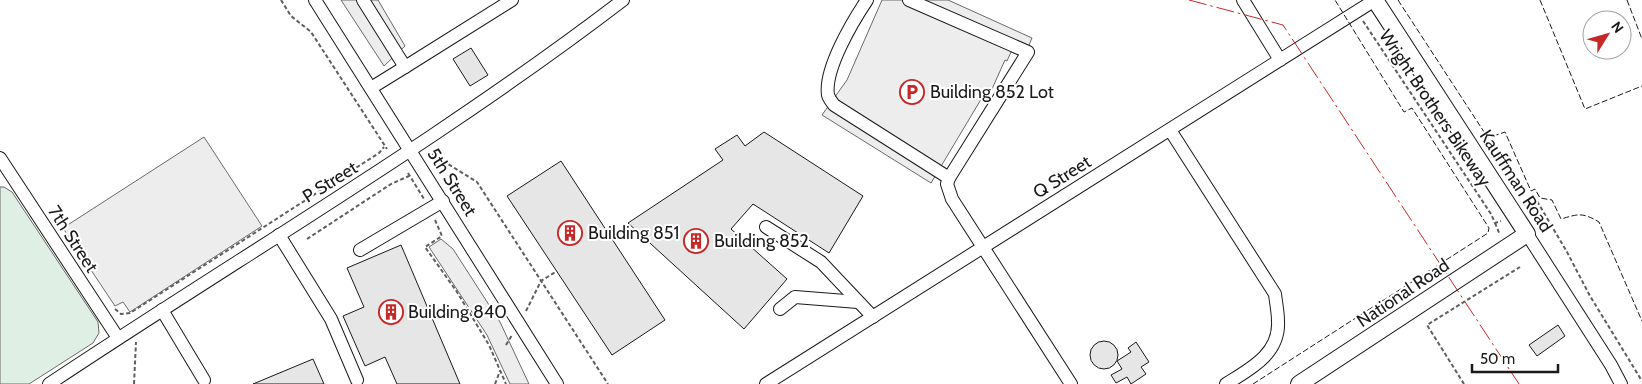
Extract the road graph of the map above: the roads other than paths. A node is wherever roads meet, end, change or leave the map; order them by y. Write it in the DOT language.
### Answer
graph roads {
  1 [pos="315,0"];
  2 [pos="363,0"];
  3 [pos="512,0"];
  4 [pos="623,0"];
  5 [pos="867,0"];
  6 [pos="909,0"];
  7 [pos="1243,0"];
  8 [pos="1375,0"];
  9 [pos="1280,60"];
  10 [pos="405,67"];
  11 [pos="371,88"];
  12 [pos="1170,130"];
  13 [pos="412,151"];
  14 [pos="0,158"];
  15 [pos="4,173"];
  16 [pos="949,178"];
  17 [pos="443,201"];
  18 [pos="766,227"];
  19 [pos="1527,234"];
  20 [pos="279,235"];
  21 [pos="983,248"];
  22 [pos="360,250"];
  23 [pos="858,302"];
  24 [pos="780,309"];
  25 [pos="162,310"];
  26 [pos="873,317"];
  27 [pos="118,338"];
  28 [pos="204,380"];
  29 [pos="357,380"];
  30 [pos="49,384"];
  31 [pos="557,384"];
  32 [pos="766,384"];
  33 [pos="1071,384"];
  34 [pos="1226,384"];
  35 [pos="1299,384"];
  36 [pos="1622,384"];
  1 -- 11 [label="street, 5th Street"];
  2 -- 10 [label="street"];
  3 -- 10 [label="street"];
  4 -- 13 [label="street, P Street"];
  5 -- 16 [label="street"];
  6 -- 16 [label="street"];
  7 -- 9 [label="street"];
  8 -- 9 [label="street, Q Street"];
  8 -- 19 [label="main road, Kauffman Road"];
  9 -- 12 [label="street, Q Street"];
  10 -- 11 [label="street"];
  11 -- 13 [label="street, 5th Street"];
  12 -- 21 [label="street, Q Street"];
  12 -- 34 [label="street"];
  13 -- 17 [label="street, 5th Street"];
  13 -- 20 [label="street, P Street"];
  14 -- 15 [label="street, 7th Street"];
  15 -- 27 [label="street, 7th Street"];
  16 -- 21 [label="street"];
  17 -- 22 [label="street"];
  17 -- 31 [label="street, 5th Street"];
  18 -- 23 [label="street"];
  19 -- 35 [label="main road, National Road"];
  19 -- 36 [label="street, Kauffman Road"];
  20 -- 25 [label="street, P Street"];
  20 -- 29 [label="street"];
  21 -- 26 [label="street, Q Street"];
  21 -- 33 [label="street"];
  23 -- 24 [label="street"];
  23 -- 26 [label="street"];
  25 -- 27 [label="street, P Street"];
  25 -- 28 [label="street"];
  26 -- 32 [label="street, Q Street"];
  27 -- 30 [label="street, P Street"];
}
